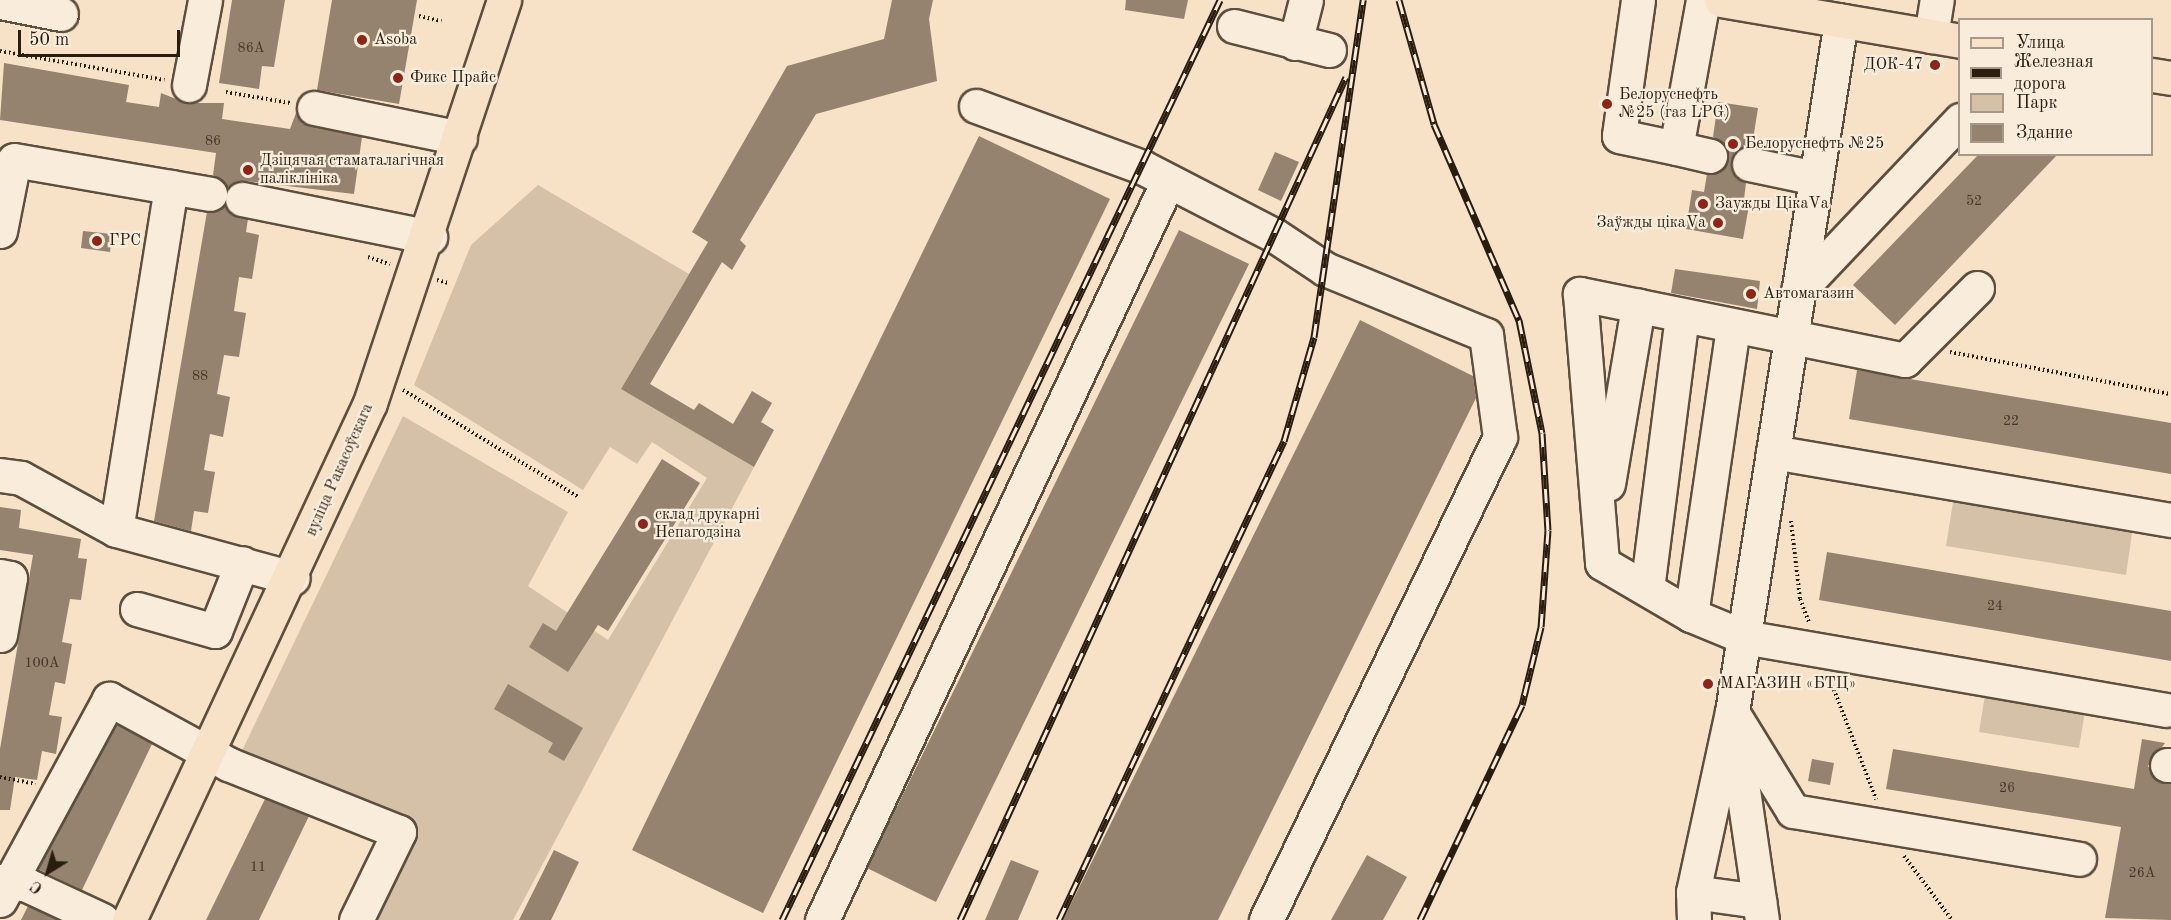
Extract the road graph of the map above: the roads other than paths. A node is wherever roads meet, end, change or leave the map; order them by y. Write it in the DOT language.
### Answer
graph roads {
  1 [pos="205,0"];
  2 [pos="504,0"];
  3 [pos="1306,0"];
  4 [pos="1638,0"];
  5 [pos="1702,0"];
  6 [pos="1721,0"];
  7 [pos="1936,0"];
  8 [pos="0,2"];
  9 [pos="62,14"];
  10 [pos="1840,21"];
  11 [pos="1234,26"];
  12 [pos="1945,39"];
  13 [pos="1295,43"];
  14 [pos="1329,50"];
  15 [pos="2153,75"];
  16 [pos="2171,78"];
  17 [pos="189,85"];
  18 [pos="976,105"];
  19 [pos="314,108"];
  20 [pos="1958,121"];
  21 [pos="460,138"];
  22 [pos="1676,148"];
  23 [pos="1710,156"];
  24 [pos="7,159"];
  25 [pos="1749,164"];
  26 [pos="1816,178"];
  27 [pos="1168,180"];
  28 [pos="171,187"];
  29 [pos="210,194"];
  30 [pos="242,199"];
  31 [pos="0,231"];
  32 [pos="430,237"];
  33 [pos="1977,288"];
  34 [pos="1798,291"];
  35 [pos="1638,306"];
  36 [pos="1682,315"];
  37 [pos="1733,326"];
  38 [pos="1791,338"];
  39 [pos="1773,452"];
  40 [pos="0,475"];
  41 [pos="2171,520"];
  42 [pos="116,530"];
  43 [pos="1599,533"];
  44 [pos="242,563"];
  45 [pos="0,576"];
  46 [pos="293,578"];
  47 [pos="1647,589"];
  48 [pos="137,609"];
  49 [pos="1691,615"];
  50 [pos="0,635"];
  51 [pos="1744,638"];
  52 [pos="2166,710"];
  53 [pos="1732,712"];
  54 [pos="209,754"];
  55 [pos="2079,859"];
  56 [pos="3,888"];
  57 [pos="1694,906"];
  58 [pos="1760,910"];
  59 [pos="102,920"];
  60 [pos="129,920"];
  61 [pos="356,920"];
  62 [pos="822,920"];
  63 [pos="1266,920"];
  1 -- 17 [label="lane"];
  2 -- 21 [label="main road, вуліца Ракасоўскага"];
  3 -- 13 [label="lane"];
  4 -- 22 [label="lane"];
  5 -- 22 [label="lane"];
  6 -- 10 [label="main road"];
  7 -- 12 [label="lane"];
  8 -- 9 [label="lane"];
  10 -- 12 [label="main road"];
  10 -- 26 [label="lane"];
  11 -- 13 [label="lane"];
  13 -- 14 [label="lane"];
  15 -- 16 [label="main road"];
  18 -- 27 [label="lane"];
  19 -- 21 [label="lane"];
  20 -- 34 [label="lane"];
  21 -- 32 [label="main road, вуліца Ракасоўскага"];
  22 -- 23 [label="lane"];
  24 -- 28 [label="lane"];
  24 -- 31 [label="lane"];
  25 -- 26 [label="lane"];
  26 -- 34 [label="lane"];
  27 -- 62 [label="lane"];
  27 -- 63 [label="lane"];
  28 -- 29 [label="lane"];
  28 -- 42 [label="lane"];
  30 -- 32 [label="lane"];
  32 -- 46 [label="main road, вуліца Ракасоўскага"];
  33 -- 38 [label="lane"];
  34 -- 38 [label="lane"];
  35 -- 36 [label="lane"];
  35 -- 43 [label="lane"];
  35 -- 43 [label="lane"];
  36 -- 37 [label="lane"];
  36 -- 47 [label="lane"];
  37 -- 38 [label="lane"];
  37 -- 49 [label="lane"];
  38 -- 39 [label="lane"];
  39 -- 41 [label="lane"];
  39 -- 51 [label="lane"];
  40 -- 42 [label="lane"];
  42 -- 44 [label="lane"];
  43 -- 47 [label="lane"];
  44 -- 46 [label="lane"];
  44 -- 48 [label="lane"];
  45 -- 50 [label="lane"];
  46 -- 54 [label="main road, вуліца Ракасоўскага"];
  47 -- 49 [label="lane"];
  49 -- 51 [label="lane"];
  51 -- 52 [label="lane"];
  51 -- 53 [label="lane"];
  53 -- 55 [label="lane"];
  53 -- 57 [label="lane"];
  53 -- 58 [label="lane"];
  54 -- 56 [label="lane"];
  54 -- 60 [label="main road, вуліца Ракасоўскага"];
  54 -- 61 [label="lane"];
  56 -- 59 [label="lane"];
  57 -- 58 [label="lane"];
}
